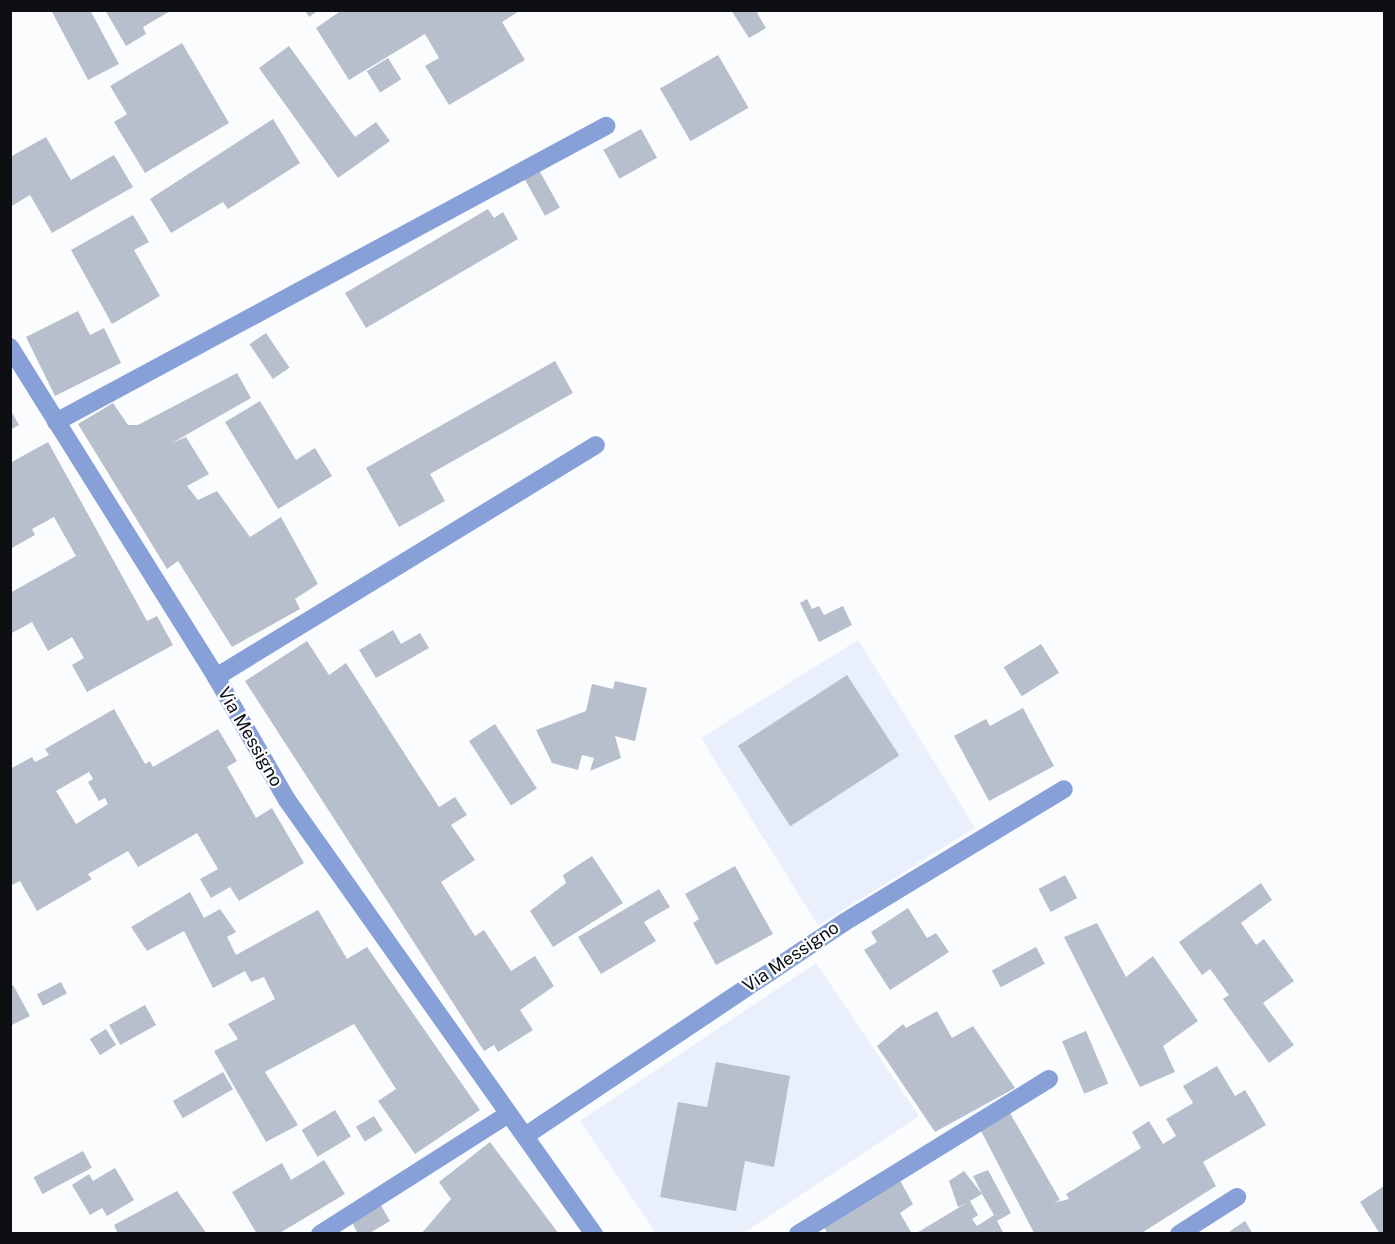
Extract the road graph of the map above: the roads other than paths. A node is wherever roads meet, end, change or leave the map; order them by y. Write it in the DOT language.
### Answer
graph roads {
  1 [pos="606,126"];
  2 [pos="10,347"];
  3 [pos="56,422"];
  4 [pos="596,446"];
  5 [pos="216,677"];
  6 [pos="1064,789"];
  7 [pos="1049,1079"];
  8 [pos="507,1115"];
  9 [pos="525,1136"];
  10 [pos="1237,1197"];
  11 [pos="320,1233"];
  12 [pos="594,1233"];
  13 [pos="798,1233"];
  14 [pos="1179,1233"];
  1 -- 3 [label="street"];
  2 -- 3 [label="street, Via Messigno"];
  3 -- 5 [label="street, Via Messigno"];
  4 -- 5 [label="street"];
  5 -- 8 [label="street, Via Messigno"];
  6 -- 9 [label="street, Via Messigno"];
  7 -- 13 [label="street"];
  8 -- 9 [label="street, Via Messigno"];
  8 -- 11 [label="street"];
  9 -- 12 [label="street, Via Messigno"];
  10 -- 14 [label="street"];
}
